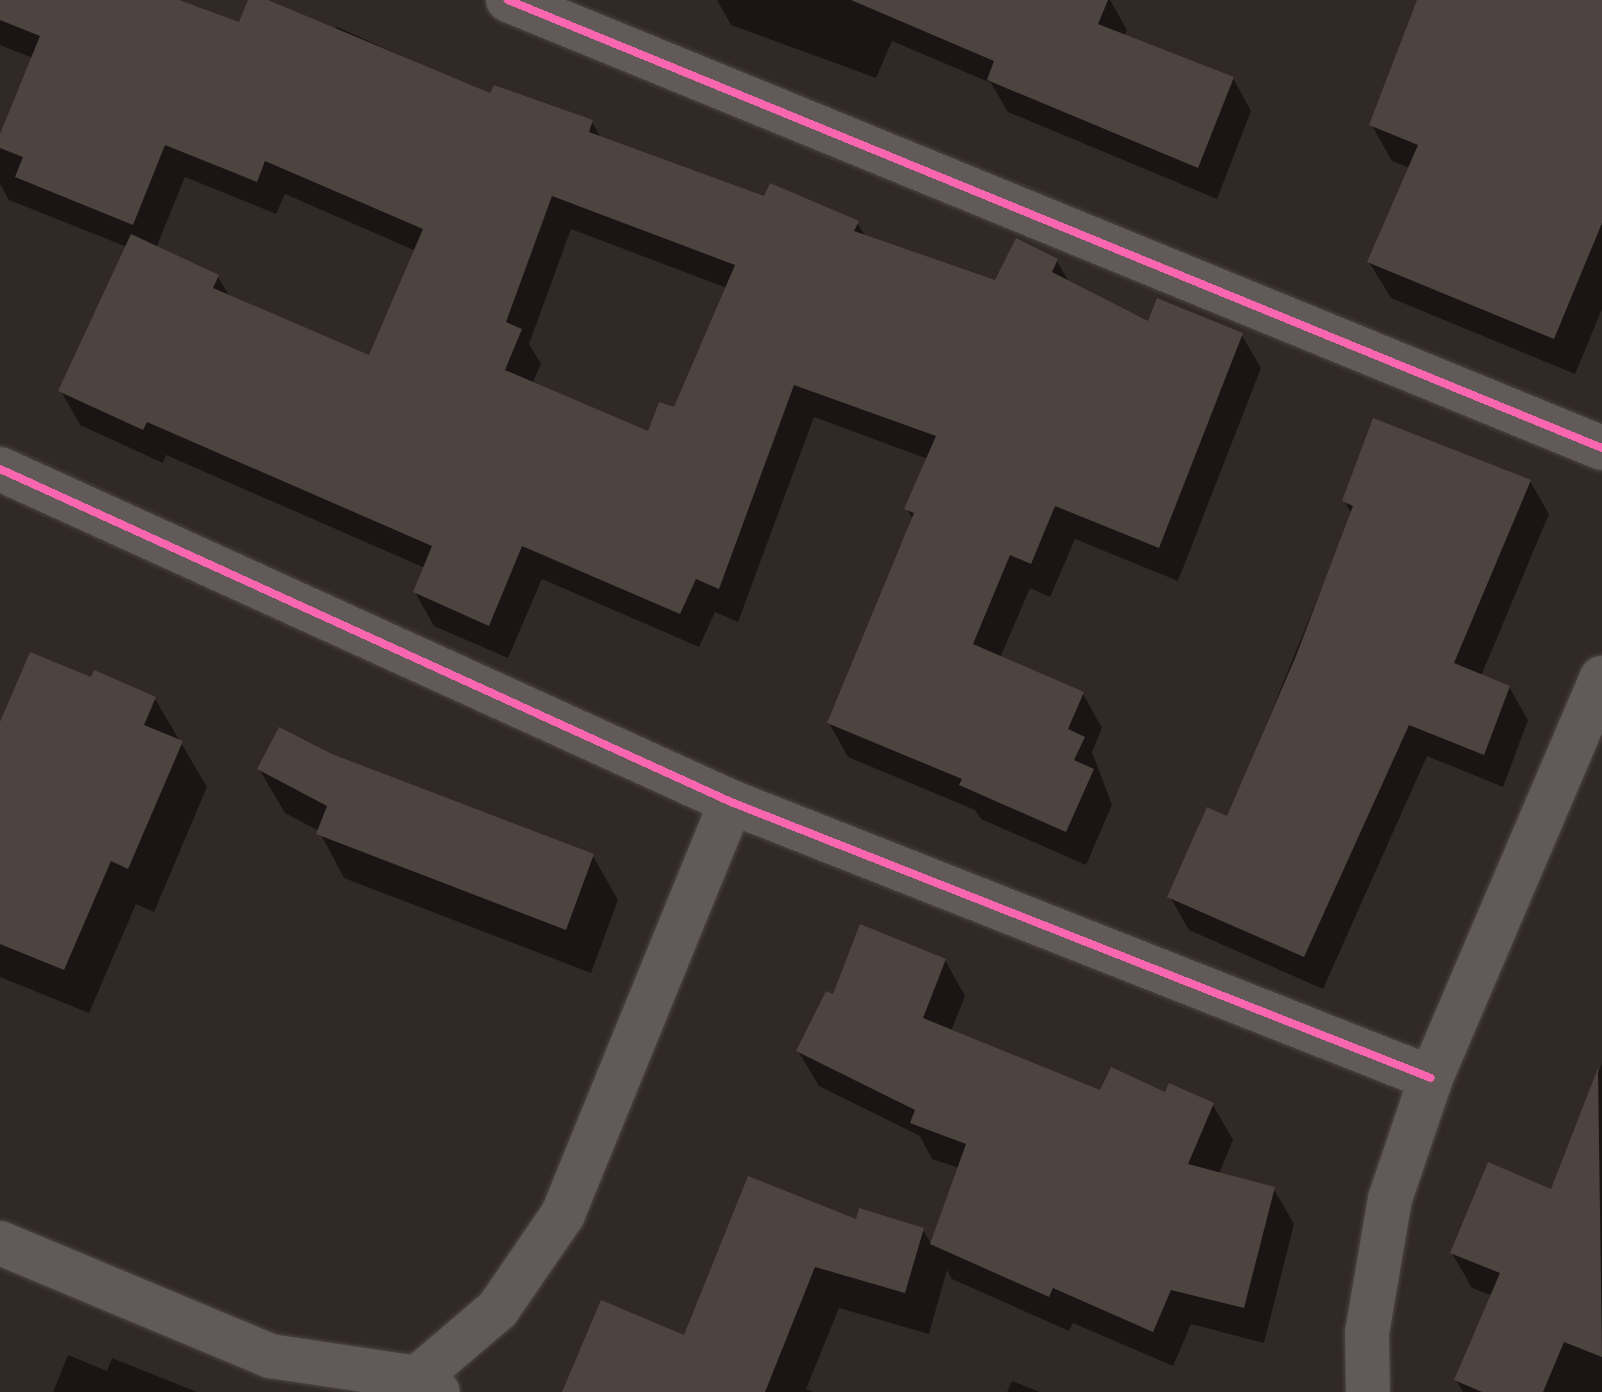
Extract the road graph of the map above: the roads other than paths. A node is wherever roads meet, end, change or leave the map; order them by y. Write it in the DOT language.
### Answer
graph roads {
  1 [pos="508,0"];
  2 [pos="1602,448"];
  3 [pos="0,469"];
  4 [pos="1602,678"];
  5 [pos="731,802"];
  6 [pos="1431,1078"];
  7 [pos="0,1243"];
  8 [pos="427,1385"];
  9 [pos="1368,1392"];
  1 -- 2 [label="street"];
  3 -- 5 [label="street"];
  4 -- 6 [label="street"];
  5 -- 6 [label="street"];
  5 -- 8 [label="street"];
  6 -- 9 [label="street"];
  7 -- 8 [label="street"];
}
